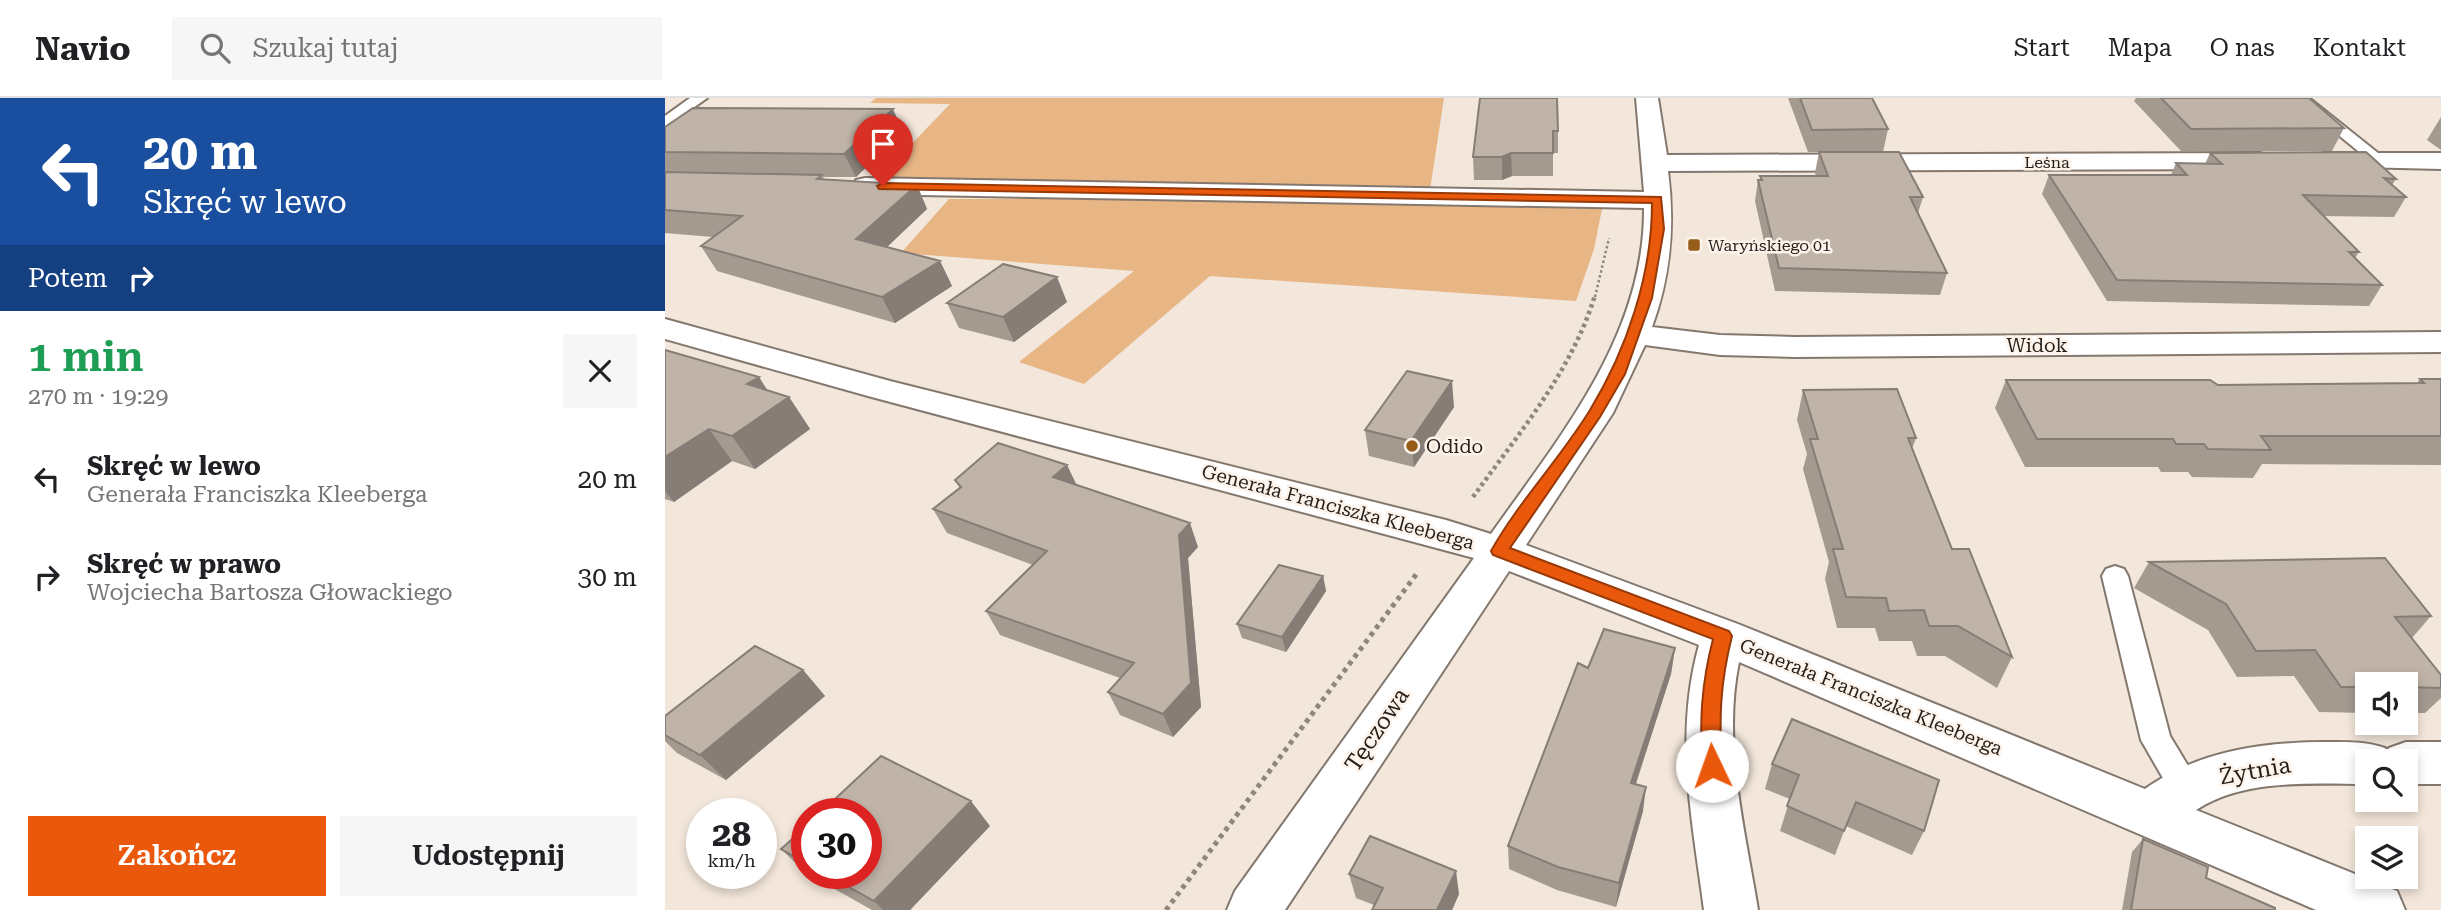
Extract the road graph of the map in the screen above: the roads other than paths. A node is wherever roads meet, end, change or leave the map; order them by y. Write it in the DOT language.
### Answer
graph roads {
  1 [pos="700,98"];
  2 [pos="1647,98"];
  3 [pos="2300,98"];
  4 [pos="665,123"];
  5 [pos="2380,161"];
  6 [pos="2441,161"];
  7 [pos="1654,163"];
  8 [pos="842,186"];
  9 [pos="1657,200"];
  10 [pos="665,329"];
  11 [pos="1634,334"];
  12 [pos="2441,342"];
  13 [pos="1499,551"];
  14 [pos="2115,576"];
  15 [pos="1723,636"];
  16 [pos="2355,763"];
  17 [pos="2418,763"];
  18 [pos="2441,763"];
  19 [pos="2169,801"];
  20 [pos="1254,910"];
  21 [pos="1731,910"];
  22 [pos="2378,910"];
  1 -- 4 [label="lane"];
  2 -- 7 [label="street, Tęczowa"];
  3 -- 5 [label="lane"];
  5 -- 6 [label="street, Leśna"];
  5 -- 7 [label="street, Leśna"];
  7 -- 9 [label="street, Tęczowa"];
  8 -- 9 [label="street"];
  9 -- 11 [label="street, Tęczowa"];
  10 -- 13 [label="street, Generała Franciszka Kleeberga"];
  11 -- 12 [label="street, Widok"];
  11 -- 13 [label="street, Tęczowa"];
  13 -- 15 [label="street, Generała Franciszka Kleeberga"];
  13 -- 20 [label="street, Tęczowa"];
  14 -- 19 [label="lane"];
  15 -- 19 [label="street, Generała Franciszka Kleeberga"];
  15 -- 21 [label="street"];
  16 -- 19 [label="street, Żytnia"];
  17 -- 18 [label="street"];
  19 -- 22 [label="street, Generała Franciszka Kleeberga"];
}
